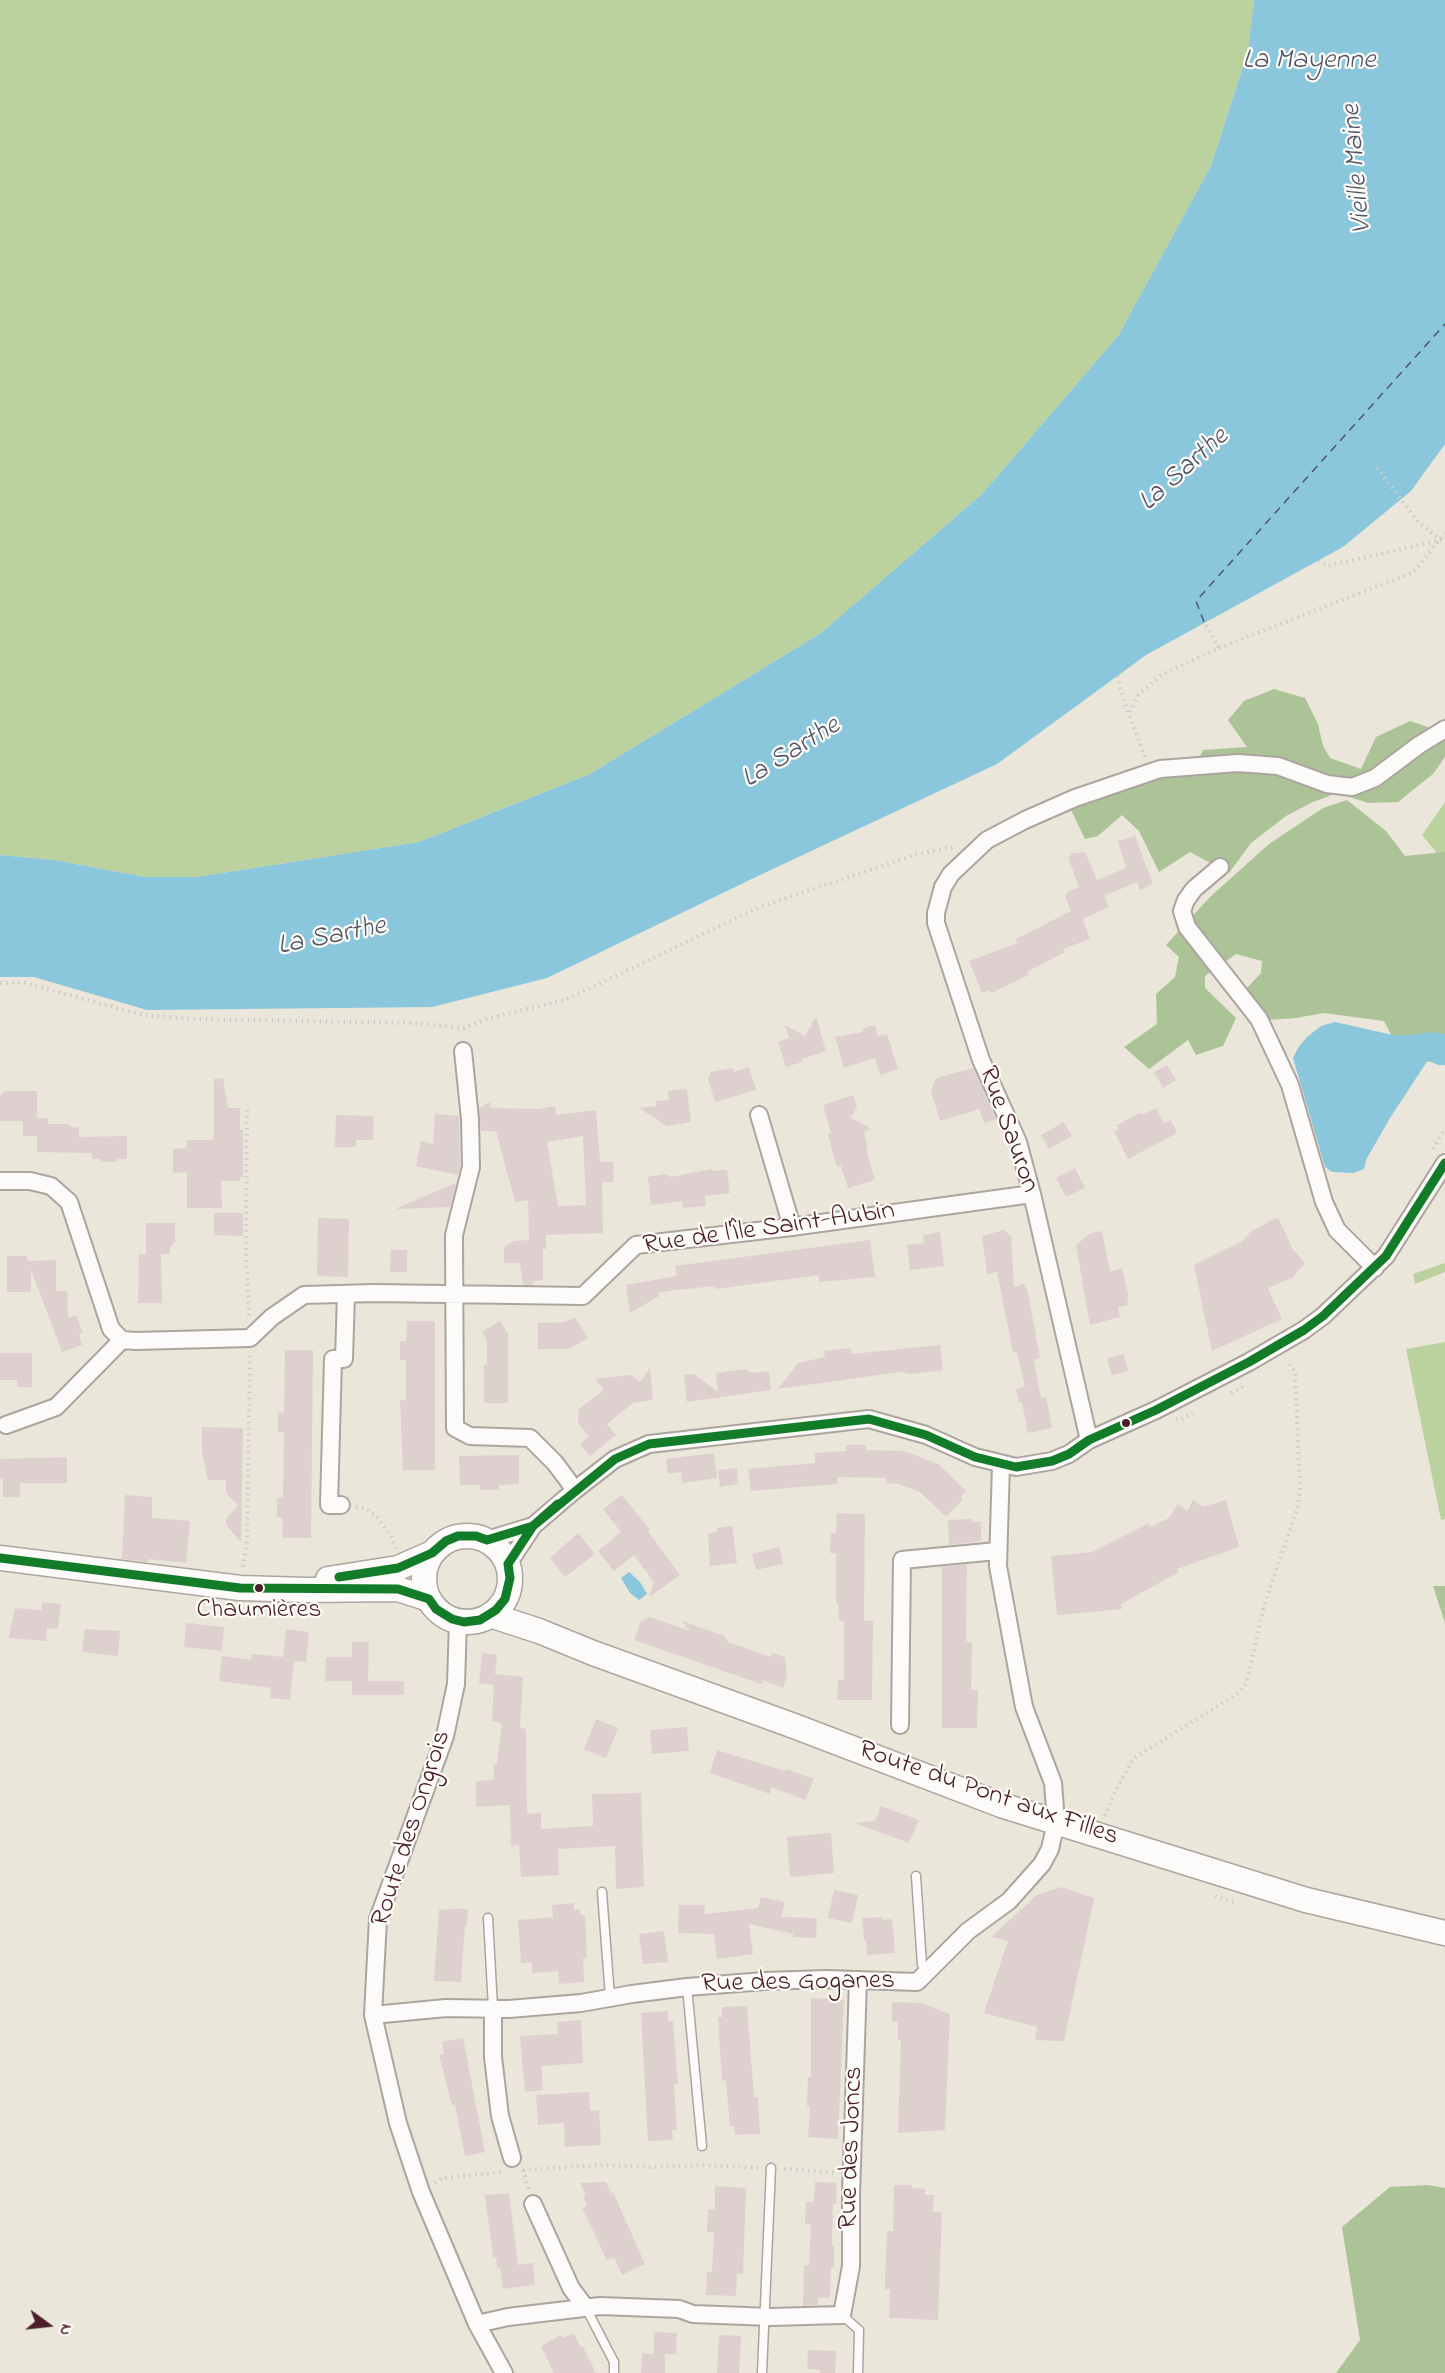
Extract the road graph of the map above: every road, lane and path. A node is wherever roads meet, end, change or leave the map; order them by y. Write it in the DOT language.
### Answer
graph roads {
  1 [pos="1377,468"];
  2 [pos="1445,533"];
  3 [pos="1443,542"];
  4 [pos="1318,560"];
  5 [pos="1204,622"];
  6 [pos="1219,648"];
  7 [pos="1117,676"];
  8 [pos="1128,714"];
  9 [pos="1445,729"];
  10 [pos="1151,772"];
  11 [pos="987,840"];
  12 [pos="1220,867"];
  13 [pos="0,983"];
  14 [pos="463,1051"];
  15 [pos="247,1110"];
  16 [pos="759,1115"];
  17 [pos="1445,1129"];
  18 [pos="1427,1158"];
  19 [pos="1445,1162"];
  20 [pos="0,1181"];
  21 [pos="1032,1194"];
  22 [pos="792,1227"];
  23 [pos="1375,1268"];
  24 [pos="346,1294"];
  25 [pos="454,1294"];
  26 [pos="250,1338"];
  27 [pos="122,1340"];
  28 [pos="1287,1360"];
  29 [pos="6,1425"];
  30 [pos="1089,1440"];
  31 [pos="1001,1464"];
  32 [pos="575,1490"];
  33 [pos="341,1505"];
  34 [pos="533,1526"];
  35 [pos="488,1540"];
  36 [pos="998,1551"];
  37 [pos="432,1553"];
  38 [pos="0,1558"];
  39 [pos="508,1564"];
  40 [pos="398,1569"];
  41 [pos="240,1587"];
  42 [pos="273,1589"];
  43 [pos="508,1592"];
  44 [pos="429,1599"];
  45 [pos="490,1615"];
  46 [pos="458,1621"];
  47 [pos="539,1631"];
  48 [pos="900,1725"];
  49 [pos="1056,1822"];
  50 [pos="1098,1834"];
  51 [pos="916,1876"];
  52 [pos="602,1892"];
  53 [pos="488,1918"];
  54 [pos="1445,1933"];
  55 [pos="928,1971"];
  56 [pos="858,1980"];
  57 [pos="687,1987"];
  58 [pos="610,1997"];
  59 [pos="493,2008"];
  60 [pos="373,2015"];
  61 [pos="702,2146"];
  62 [pos="517,2164"];
  63 [pos="771,2168"];
  64 [pos="852,2175"];
  65 [pos="422,2192"];
  66 [pos="533,2204"];
  67 [pos="586,2308"];
  68 [pos="842,2315"];
  69 [pos="764,2317"];
  70 [pos="477,2324"];
  71 [pos="504,2373"];
  72 [pos="614,2373"];
  73 [pos="762,2373"];
  74 [pos="858,2373"];
  1 -- 3 [label="path"];
  2 -- 3 [label="path"];
  3 -- 4 [label="path"];
  3 -- 6 [label="path"];
  5 -- 6 [label="path"];
  6 -- 8 [label="path"];
  7 -- 8 [label="path"];
  8 -- 10 [label="path"];
  9 -- 10 [label="street, Rue Sauron"];
  10 -- 11 [label="street, Rue Sauron"];
  11 -- 13 [label="path"];
  11 -- 21 [label="street, Rue Sauron"];
  12 -- 23 [label="street"];
  14 -- 25 [label="street"];
  15 -- 26 [label="path"];
  16 -- 22 [label="street"];
  17 -- 18 [label="path"];
  19 -- 23 [label="street"];
  20 -- 27 [label="street"];
  21 -- 22 [label="street, Rue de l'Île Saint-Aubin"];
  21 -- 30 [label="street, Rue Sauron"];
  22 -- 25 [label="street, Rue de l'Île Saint-Aubin"];
  23 -- 30 [label="street"];
  24 -- 25 [label="street, Rue de l'Île Saint-Aubin"];
  24 -- 26 [label="street, Rue de l'Île Saint-Aubin"];
  24 -- 33 [label="street"];
  25 -- 32 [label="street"];
  26 -- 27 [label="street"];
  26 -- 41 [label="path"];
  27 -- 29 [label="street"];
  28 -- 50 [label="path"];
  30 -- 31 [label="street"];
  31 -- 32 [label="street"];
  31 -- 36 [label="street"];
  32 -- 34 [label="street"];
  33 -- 40 [label="path"];
  34 -- 35 [label="street"];
  34 -- 39 [label="street"];
  35 -- 37 [label="street"];
  35 -- 39 [label="street"];
  36 -- 48 [label="street"];
  36 -- 49 [label="street"];
  37 -- 40 [label="street"];
  37 -- 44 [label="street"];
  38 -- 41 [label="street"];
  39 -- 43 [label="street"];
  40 -- 42 [label="street"];
  41 -- 42 [label="street"];
  42 -- 44 [label="street"];
  43 -- 45 [label="street"];
  43 -- 47 [label="street, Route du Pont aux Filles"];
  44 -- 46 [label="street"];
  45 -- 46 [label="street"];
  45 -- 47 [label="street, Route du Pont aux Filles"];
  46 -- 60 [label="street, Route des Ongrois"];
  47 -- 49 [label="street, Route du Pont aux Filles"];
  49 -- 50 [label="street, Route du Pont aux Filles"];
  49 -- 55 [label="street, Rue des Goganes"];
  50 -- 54 [label="street, Route du Pont aux Filles"];
  51 -- 55 [label="lane"];
  52 -- 58 [label="lane"];
  53 -- 59 [label="lane"];
  55 -- 56 [label="street, Rue des Goganes"];
  56 -- 57 [label="street, Rue des Goganes"];
  56 -- 64 [label="street, Rue des Joncs"];
  57 -- 58 [label="street, Rue des Goganes"];
  57 -- 61 [label="lane, Rue des Goganes"];
  58 -- 59 [label="street, Rue des Goganes"];
  59 -- 60 [label="street, Rue des Goganes"];
  59 -- 62 [label="street"];
  60 -- 65 [label="street, Route des Ongrois"];
  62 -- 63 [label="path"];
  62 -- 65 [label="path"];
  62 -- 66 [label="path"];
  63 -- 64 [label="path"];
  63 -- 69 [label="lane"];
  64 -- 68 [label="street, Rue des Joncs"];
  65 -- 70 [label="street, Route des Ongrois"];
  66 -- 67 [label="street"];
  67 -- 69 [label="street"];
  67 -- 70 [label="street"];
  67 -- 72 [label="lane"];
  68 -- 69 [label="street"];
  68 -- 74 [label="lane"];
  69 -- 73 [label="lane"];
  70 -- 71 [label="street, Route des Ongrois"];
}
